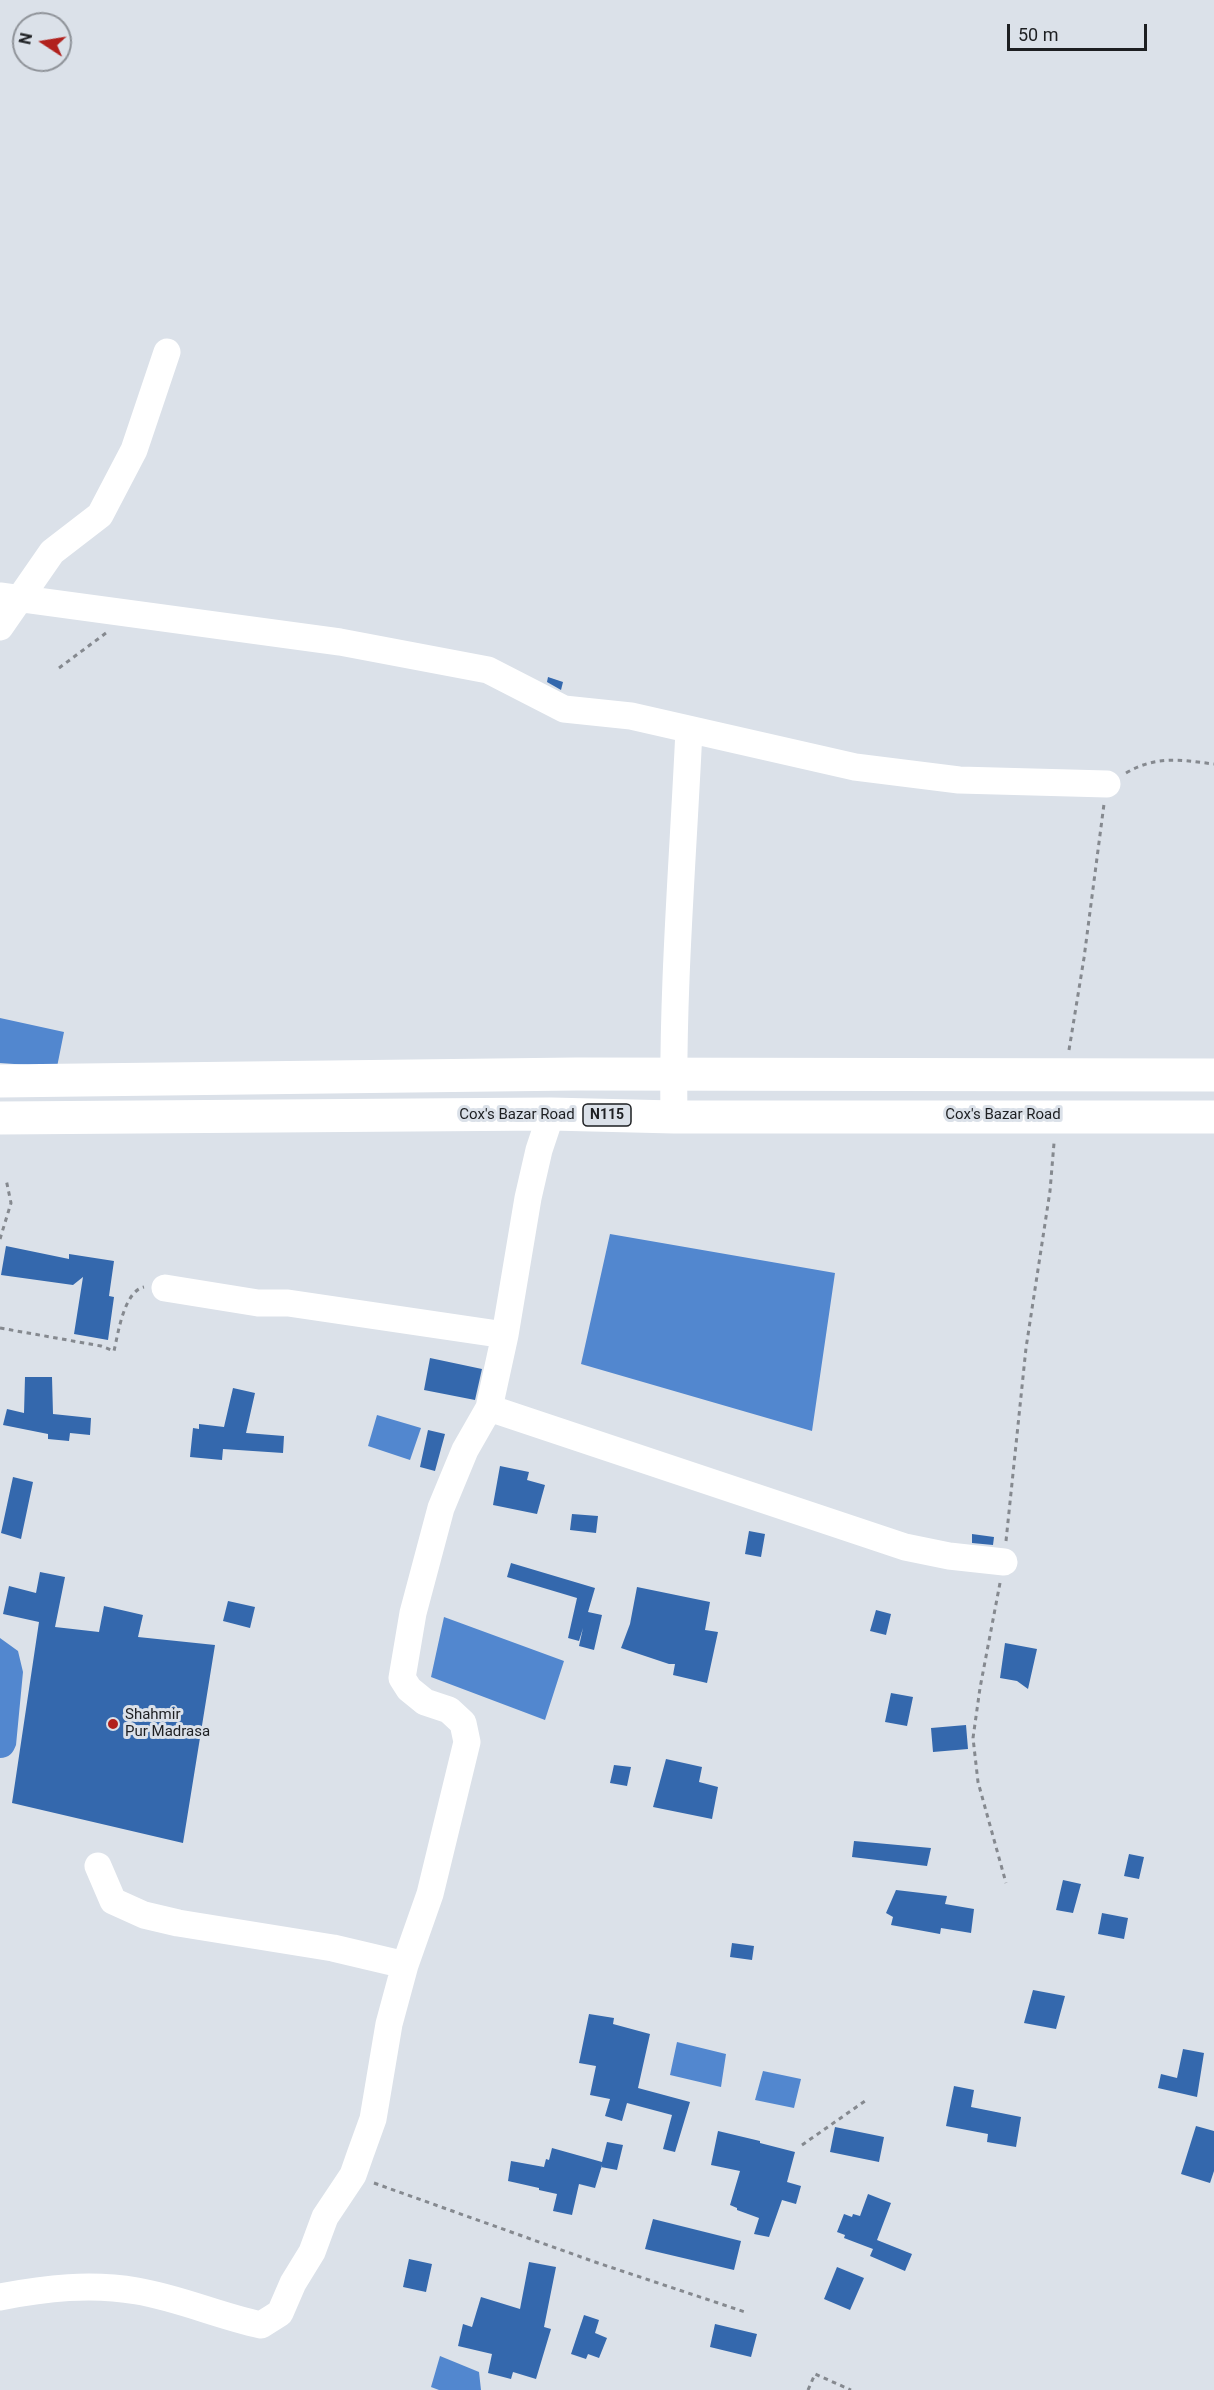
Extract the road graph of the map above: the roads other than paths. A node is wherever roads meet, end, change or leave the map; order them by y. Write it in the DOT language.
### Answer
graph roads {
  1 [pos="167,352"];
  2 [pos="11,597"];
  3 [pos="0,627"];
  4 [pos="689,730"];
  5 [pos="1107,784"];
  6 [pos="674,1074"];
  7 [pos="1214,1075"];
  8 [pos="0,1081"];
  9 [pos="551,1114"];
  10 [pos="674,1117"];
  11 [pos="1214,1117"];
  12 [pos="0,1118"];
  13 [pos="165,1288"];
  14 [pos="505,1335"];
  15 [pos="489,1408"];
  16 [pos="1004,1562"];
  17 [pos="98,1866"];
  18 [pos="405,1965"];
  19 [pos="0,2296"];
  1 -- 2 [label="street"];
  2 -- 3 [label="street"];
  2 -- 4 [label="street"];
  4 -- 5 [label="street"];
  4 -- 6 [label="street"];
  6 -- 7 [label="highway"];
  6 -- 8 [label="highway"];
  6 -- 10 [label="street"];
  9 -- 10 [label="highway, Cox's Bazar Road / N115"];
  9 -- 12 [label="highway, Cox's Bazar Road / N115"];
  9 -- 14 [label="street"];
  10 -- 11 [label="highway, Cox's Bazar Road / N115"];
  13 -- 14 [label="street"];
  14 -- 15 [label="street"];
  15 -- 16 [label="street"];
  15 -- 18 [label="street"];
  17 -- 18 [label="street"];
  18 -- 19 [label="street"];
}
